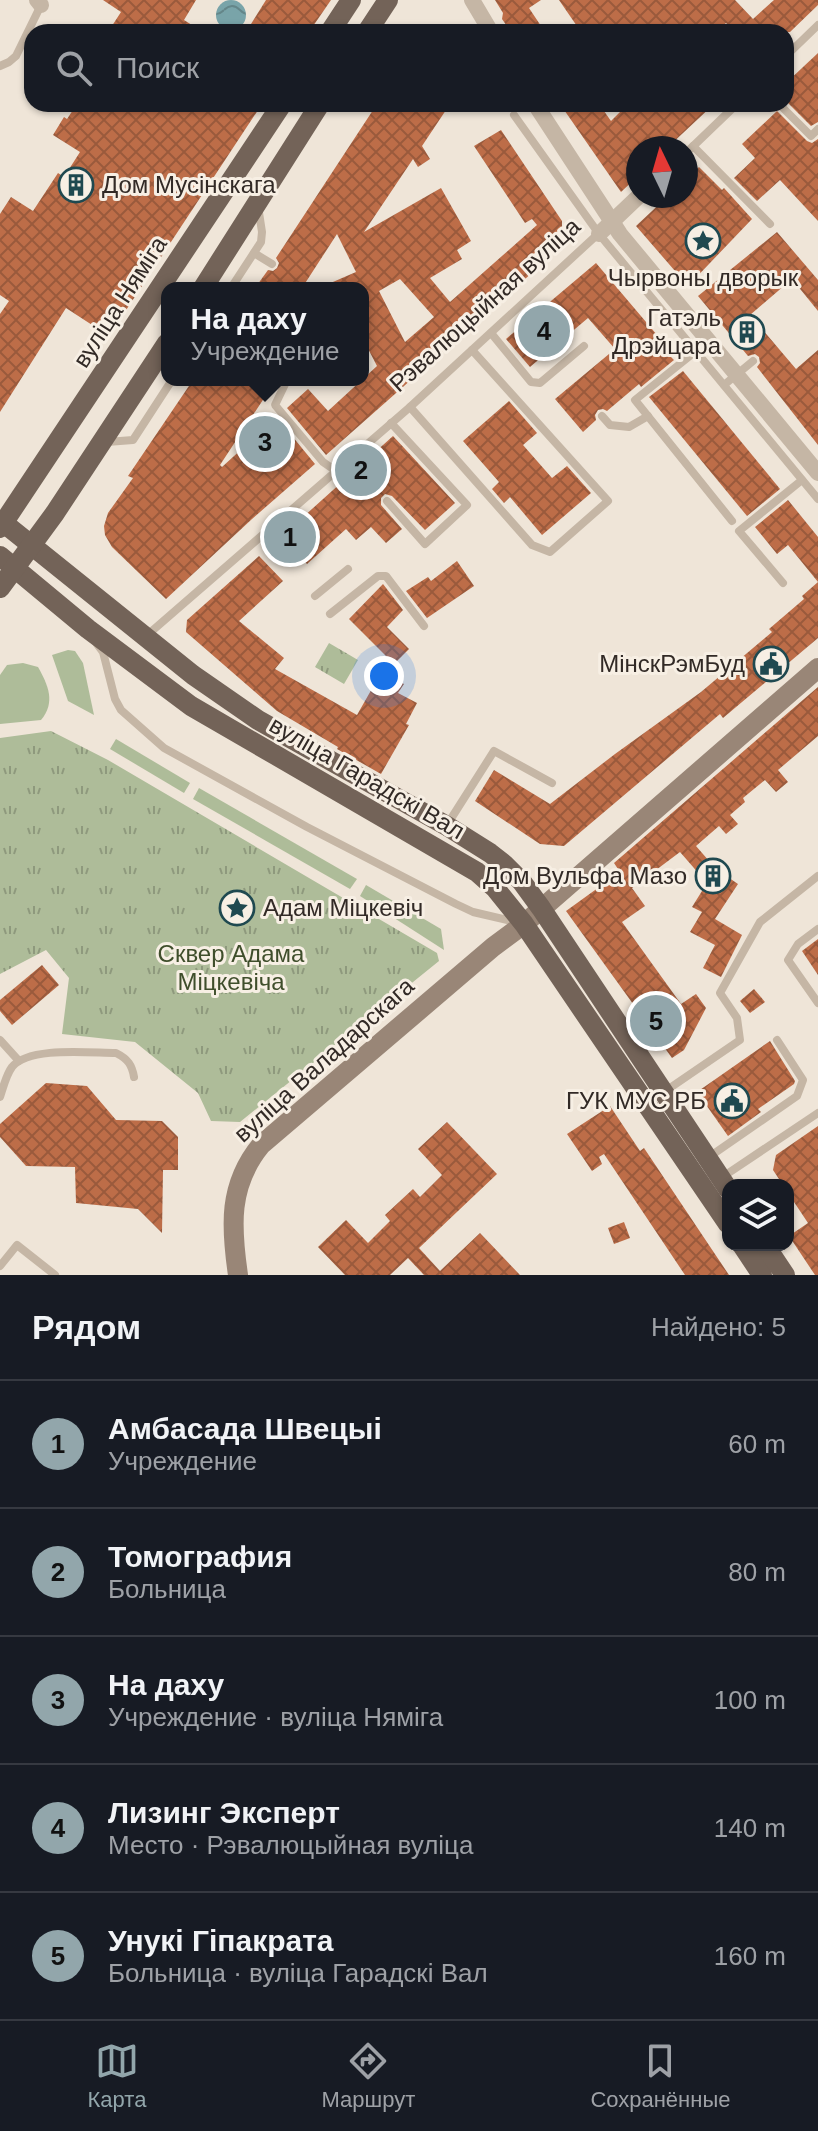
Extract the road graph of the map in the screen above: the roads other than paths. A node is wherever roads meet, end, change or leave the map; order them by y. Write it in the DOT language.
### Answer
graph roads {
  1 [pos="351,0"];
  2 [pos="388,0"];
  3 [pos="472,0"];
  4 [pos="40,2"];
  5 [pos="30,24"];
  6 [pos="335,24"];
  7 [pos="372,24"];
  8 [pos="486,24"];
  9 [pos="818,25"];
  10 [pos="24,38"];
  11 [pos="794,48"];
  12 [pos="0,66"];
  13 [pos="277,112"];
  14 [pos="315,112"];
  15 [pos="540,112"];
  16 [pos="729,112"];
  17 [pos="787,112"];
  18 [pos="514,115"];
  19 [pos="818,129"];
  20 [pos="698,141"];
  21 [pos="698,156"];
  22 [pos="258,204"];
  23 [pos="626,208"];
  24 [pos="770,224"];
  25 [pos="605,228"];
  26 [pos="254,253"];
  27 [pos="272,264"];
  28 [pos="163,282"];
  29 [pos="207,282"];
  30 [pos="235,282"];
  31 [pos="161,285"];
  32 [pos="491,333"];
  33 [pos="584,346"];
  34 [pos="472,350"];
  35 [pos="696,351"];
  36 [pos="161,352"];
  37 [pos="753,361"];
  38 [pos="730,380"];
  39 [pos="168,386"];
  40 [pos="283,386"];
  41 [pos="410,407"];
  42 [pos="602,416"];
  43 [pos="648,416"];
  44 [pos="391,423"];
  45 [pos="102,443"];
  46 [pos="336,471"];
  47 [pos="810,476"];
  48 [pos="818,499"];
  49 [pos="387,501"];
  50 [pos="732,521"];
  51 [pos="1,524"];
  52 [pos="32,544"];
  53 [pos="8,562"];
  54 [pos="348,569"];
  55 [pos="783,583"];
  56 [pos="0,588"];
  57 [pos="315,596"];
  58 [pos="330,614"];
  59 [pos="424,626"];
  60 [pos="88,629"];
  61 [pos="145,637"];
  62 [pos="818,668"];
  63 [pos="552,783"];
  64 [pos="447,826"];
  65 [pos="818,876"];
  66 [pos="541,908"];
  67 [pos="524,924"];
  68 [pos="818,929"];
  69 [pos="818,1003"];
  70 [pos="0,1040"];
  71 [pos="777,1040"];
  72 [pos="19,1061"];
  73 [pos="134,1077"];
  74 [pos="663,1092"];
  75 [pos="0,1097"];
  76 [pos="818,1113"];
  77 [pos="707,1158"];
  78 [pos="731,1179"];
  79 [pos="722,1181"];
  80 [pos="722,1215"];
  81 [pos="746,1251"];
  82 [pos="769,1251"];
  83 [pos="0,1266"];
  84 [pos="55,1275"];
  85 [pos="238,1275"];
  86 [pos="762,1275"];
  87 [pos="785,1275"];
  1 -- 6 [label="main road"];
  2 -- 7 [label="main road"];
  3 -- 8 [label="street"];
  4 -- 5 [label="lane"];
  9 -- 11 [label="lane"];
  10 -- 12 [label="lane"];
  13 -- 28 [label="main road, вуліца Няміга"];
  14 -- 22 [label="main road"];
  15 -- 25 [label="street"];
  16 -- 20 [label="lane"];
  17 -- 19 [label="lane"];
  18 -- 25 [label="lane"];
  21 -- 24 [label="lane"];
  22 -- 26 [label="lane"];
  22 -- 29 [label="main road"];
  23 -- 25 [label="street, Рэвалюцыйная вуліца"];
  25 -- 32 [label="lane, Рэвалюцыйная вуліца"];
  25 -- 35 [label="lane"];
  25 -- 38 [label="street"];
  26 -- 27 [label="lane"];
  26 -- 30 [label="lane"];
  31 -- 51 [label="main road, вуліца Няміга"];
  32 -- 33 [label="lane"];
  32 -- 34 [label="lane, Рэвалюцыйная вуліца"];
  34 -- 41 [label="lane, Рэвалюцыйная вуліца"];
  34 -- 41 [label="lane"];
  35 -- 38 [label="lane"];
  35 -- 43 [label="lane"];
  36 -- 45 [label="main road"];
  37 -- 38 [label="lane"];
  38 -- 47 [label="street"];
  39 -- 45 [label="lane"];
  40 -- 46 [label="lane"];
  41 -- 44 [label="lane, Рэвалюцыйная вуліца"];
  42 -- 43 [label="lane"];
  43 -- 50 [label="lane"];
  44 -- 46 [label="lane, Рэвалюцыйная вуліца"];
  44 -- 49 [label="lane"];
  45 -- 52 [label="main road"];
  46 -- 61 [label="lane, Рэвалюцыйная вуліца"];
  47 -- 48 [label="lane"];
  47 -- 55 [label="lane"];
  51 -- 52 [label="main road, вуліца Гарадскі Вал"];
  52 -- 53 [label="main road"];
  52 -- 61 [label="main road, вуліца Гарадскі Вал"];
  53 -- 56 [label="main road"];
  53 -- 60 [label="main road, вуліца Гарадскі Вал"];
  54 -- 57 [label="lane"];
  58 -- 59 [label="lane"];
  60 -- 67 [label="main road, вуліца Гарадскі Вал"];
  60 -- 67 [label="lane"];
  61 -- 64 [label="main road, вуліца Гарадскі Вал"];
  62 -- 66 [label="main road, вуліца Валадарскага"];
  63 -- 64 [label="lane"];
  64 -- 66 [label="main road, вуліца Гарадскі Вал"];
  65 -- 74 [label="lane"];
  66 -- 67 [label="main road, вуліца Валадарскага"];
  66 -- 74 [label="main road, вуліца Гарадскі Вал"];
  67 -- 80 [label="main road, вуліца Гарадскі Вал"];
  67 -- 85 [label="main road, вуліца Валадарскага"];
  68 -- 69 [label="lane"];
  70 -- 72 [label="lane"];
  71 -- 77 [label="lane"];
  72 -- 73 [label="lane"];
  72 -- 75 [label="lane"];
  74 -- 77 [label="main road, вуліца Гарадскі Вал"];
  76 -- 78 [label="lane"];
  77 -- 79 [label="main road, вуліца Гарадскі Вал"];
  81 -- 86 [label="main road"];
  82 -- 87 [label="main road"];
  83 -- 84 [label="lane"];
}
